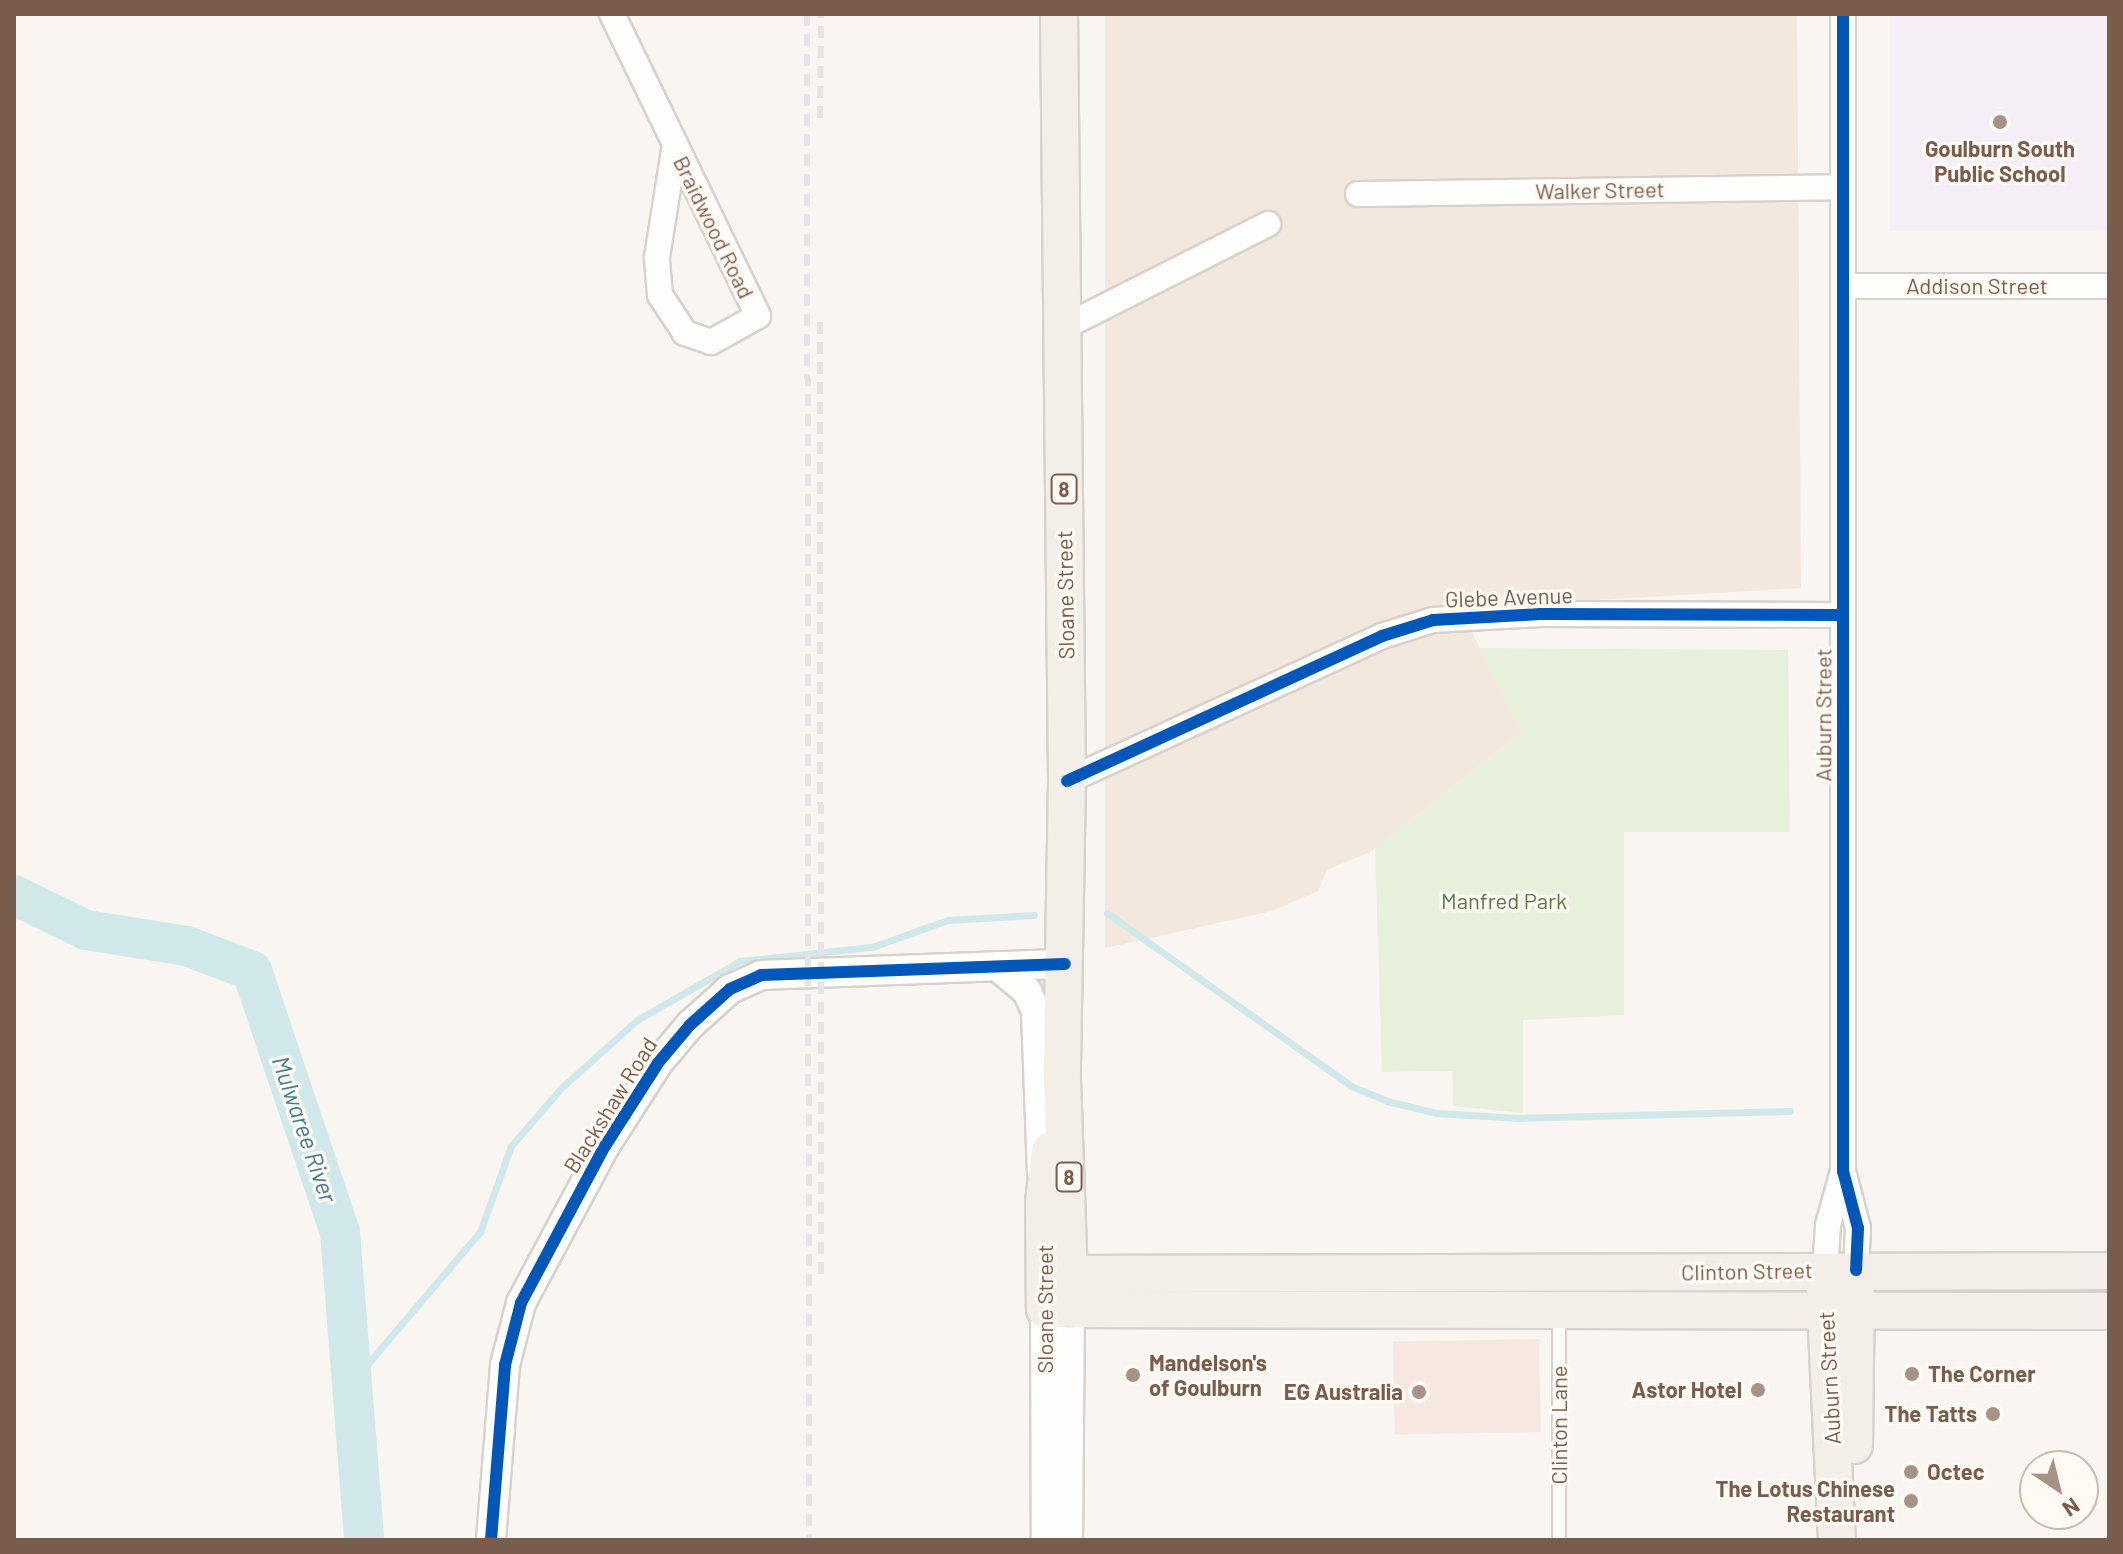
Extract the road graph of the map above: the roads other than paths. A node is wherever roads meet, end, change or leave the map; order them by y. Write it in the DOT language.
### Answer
graph roads {
  1 [pos="612,14"];
  2 [pos="1059,14"];
  3 [pos="1843,14"];
  4 [pos="675,144"];
  5 [pos="1843,187"];
  6 [pos="1358,194"];
  7 [pos="1268,224"];
  8 [pos="1845,286"];
  9 [pos="2109,286"];
  10 [pos="1062,328"];
  11 [pos="1842,615"];
  12 [pos="1067,781"];
  13 [pos="1065,964"];
  14 [pos="997,966"];
  15 [pos="1062,1079"];
  16 [pos="1044,1202"];
  17 [pos="1841,1270"];
  18 [pos="2109,1271"];
  19 [pos="1058,1292"];
  20 [pos="1385,1293"];
  21 [pos="1840,1310"];
  22 [pos="1559,1311"];
  23 [pos="2109,1311"];
  24 [pos="491,1540"];
  25 [pos="1046,1540"];
  26 [pos="1068,1540"];
  27 [pos="1559,1540"];
  28 [pos="1837,1540"];
  29 [pos="1852,1540"];
  1 -- 4 [label="street, Braidwood Road"];
  2 -- 10 [label="main road, Sloane Street / 8"];
  3 -- 5 [label="street, Auburn Street"];
  4 -- 4 [label="street, Braidwood Road"];
  5 -- 6 [label="street, Walker Street"];
  5 -- 8 [label="street, Auburn Street"];
  7 -- 10 [label="street"];
  8 -- 9 [label="street, Addison Street"];
  8 -- 11 [label="street, Auburn Street"];
  10 -- 12 [label="main road, Sloane Street / 8"];
  11 -- 12 [label="street, Glebe Avenue"];
  11 -- 17 [label="street, Auburn Street"];
  12 -- 13 [label="main road, Sloane Street / 8"];
  13 -- 14 [label="street, Blackshaw Road"];
  13 -- 15 [label="main road, Sloane Street / 8"];
  14 -- 16 [label="street"];
  14 -- 24 [label="street, Blackshaw Road"];
  15 -- 16 [label="main road, Sloane Street / 8"];
  15 -- 19 [label="main road, Sloane Street / 8"];
  16 -- 19 [label="main road, Sloane Street / 8"];
  17 -- 18 [label="main road, Clinton Street"];
  17 -- 20 [label="main road, Clinton Street"];
  17 -- 21 [label="main road, Auburn Street"];
  19 -- 20 [label="main road, Clinton Street"];
  19 -- 25 [label="street, Sloane Street"];
  19 -- 26 [label="street, Sloane Street"];
  20 -- 22 [label="main road, Clinton Street"];
  21 -- 22 [label="main road, Clinton Street"];
  21 -- 23 [label="main road, Clinton Street"];
  21 -- 28 [label="main road, Auburn Street"];
  21 -- 29 [label="main road, Auburn Street"];
  22 -- 27 [label="lane, Clinton Lane"];
}
